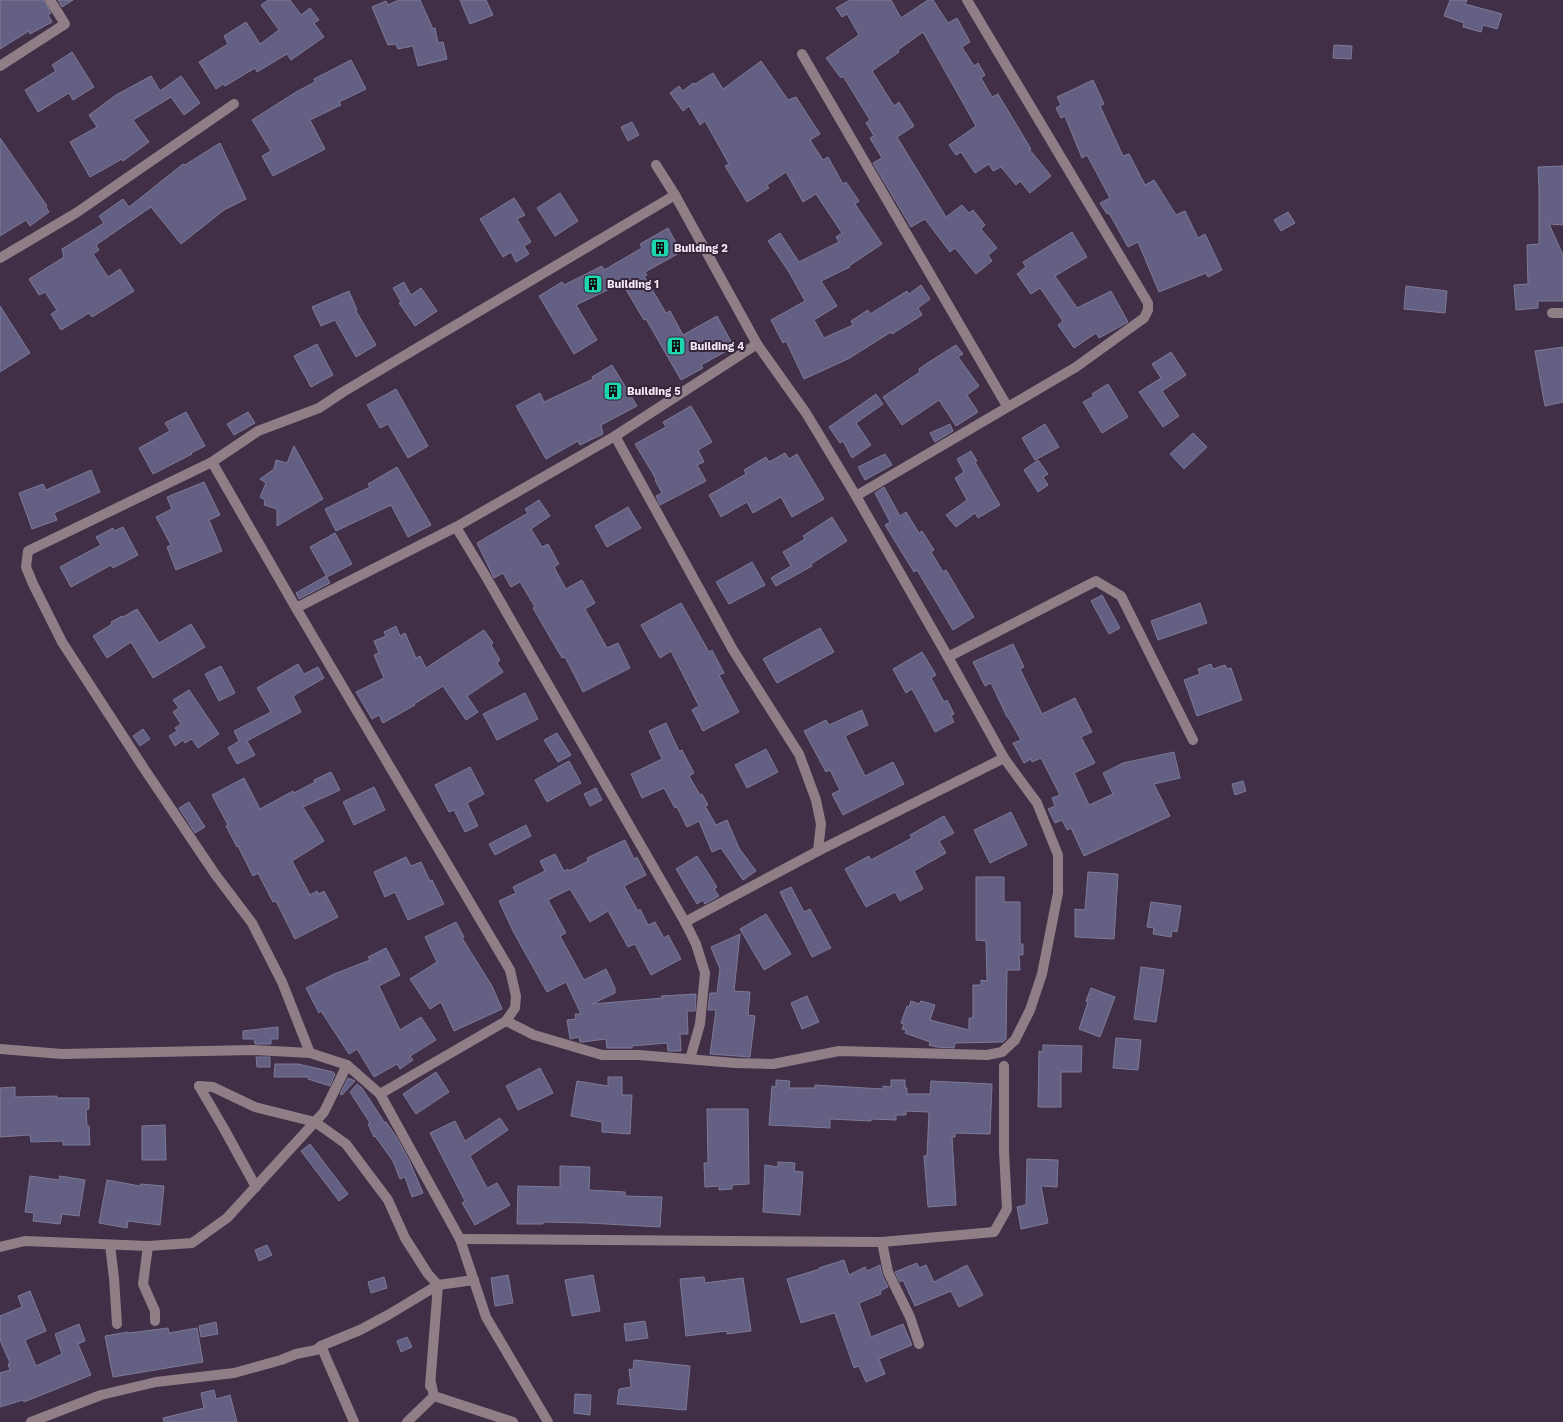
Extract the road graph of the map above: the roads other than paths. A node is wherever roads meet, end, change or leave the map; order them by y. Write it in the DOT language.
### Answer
graph roads {
  1 [pos="50,0"];
  2 [pos="967,0"];
  3 [pos="802,54"];
  4 [pos="0,66"];
  5 [pos="234,104"];
  6 [pos="656,165"];
  7 [pos="675,195"];
  8 [pos="0,258"];
  9 [pos="1552,313"];
  10 [pos="1563,313"];
  11 [pos="757,344"];
  12 [pos="1007,406"];
  13 [pos="615,436"];
  14 [pos="212,462"];
  15 [pos="856,496"];
  16 [pos="456,527"];
  17 [pos="296,608"];
  18 [pos="948,657"];
  19 [pos="1193,740"];
  20 [pos="1004,758"];
  21 [pos="818,851"];
  22 [pos="685,922"];
  23 [pos="506,1021"];
  24 [pos="0,1049"];
  25 [pos="310,1053"];
  26 [pos="690,1058"];
  27 [pos="347,1065"];
  28 [pos="1004,1066"];
  29 [pos="380,1094"];
  30 [pos="315,1122"];
  31 [pos="256,1187"];
  32 [pos="460,1239"];
  33 [pos="882,1242"];
  34 [pos="110,1245"];
  35 [pos="148,1246"];
  36 [pos="0,1248"];
  37 [pos="474,1280"];
  38 [pos="438,1285"];
  39 [pos="155,1321"];
  40 [pos="117,1324"];
  41 [pos="919,1344"];
  42 [pos="320,1346"];
  43 [pos="434,1396"];
  44 [pos="31,1422"];
  45 [pos="354,1422"];
  46 [pos="407,1422"];
  47 [pos="513,1422"];
  48 [pos="548,1422"];
  1 -- 4 [label="street"];
  2 -- 12 [label="street"];
  3 -- 12 [label="street"];
  5 -- 8 [label="street"];
  6 -- 7 [label="street"];
  7 -- 11 [label="street"];
  7 -- 14 [label="street"];
  9 -- 10 [label="street"];
  11 -- 13 [label="street"];
  11 -- 15 [label="street"];
  12 -- 15 [label="street"];
  13 -- 16 [label="street"];
  13 -- 21 [label="street"];
  14 -- 17 [label="street"];
  14 -- 25 [label="street"];
  15 -- 18 [label="street"];
  16 -- 17 [label="street"];
  16 -- 22 [label="street"];
  17 -- 23 [label="street"];
  18 -- 19 [label="street"];
  18 -- 20 [label="street"];
  20 -- 21 [label="street"];
  20 -- 26 [label="street"];
  21 -- 22 [label="street"];
  22 -- 26 [label="street"];
  23 -- 26 [label="street"];
  23 -- 29 [label="street"];
  24 -- 25 [label="street"];
  25 -- 27 [label="street"];
  27 -- 29 [label="street"];
  27 -- 30 [label="street"];
  28 -- 33 [label="street"];
  29 -- 32 [label="street"];
  30 -- 31 [label="street"];
  30 -- 31 [label="street"];
  30 -- 38 [label="street"];
  31 -- 35 [label="street"];
  32 -- 33 [label="street"];
  32 -- 37 [label="street"];
  33 -- 41 [label="street"];
  34 -- 35 [label="street"];
  34 -- 36 [label="street"];
  34 -- 40 [label="street"];
  35 -- 39 [label="street"];
  37 -- 38 [label="street"];
  37 -- 48 [label="street"];
  38 -- 42 [label="street"];
  38 -- 43 [label="street"];
  42 -- 44 [label="street"];
  42 -- 45 [label="street"];
  43 -- 46 [label="street"];
  43 -- 47 [label="street"];
}
